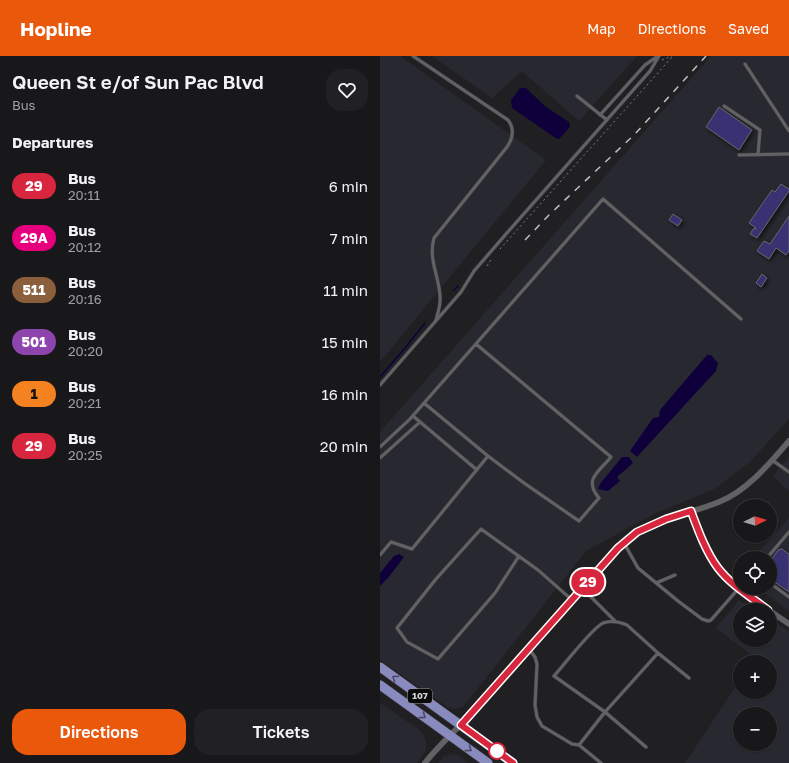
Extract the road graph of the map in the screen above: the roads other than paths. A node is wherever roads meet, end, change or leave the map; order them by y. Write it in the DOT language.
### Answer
graph roads {
  1 [pos="413,56"];
  2 [pos="658,56"];
  3 [pos="745,64"];
  4 [pos="577,96"];
  5 [pos="724,106"];
  6 [pos="600,115"];
  7 [pos="607,120"];
  8 [pos="789,131"];
  9 [pos="789,154"];
  10 [pos="739,155"];
  11 [pos="758,155"];
  12 [pos="742,319"];
  13 [pos="435,322"];
  14 [pos="476,344"];
  15 [pos="380,385"];
  16 [pos="424,403"];
  17 [pos="413,416"];
  18 [pos="420,422"];
  19 [pos="789,441"];
  20 [pos="380,447"];
  21 [pos="488,456"];
  22 [pos="380,458"];
  23 [pos="772,460"];
  24 [pos="477,470"];
  25 [pos="789,471"];
  26 [pos="691,511"];
  27 [pos="789,532"];
  28 [pos="624,543"];
  29 [pos="773,551"];
  30 [pos="380,555"];
  31 [pos="519,556"];
  32 [pos="675,575"];
  33 [pos="733,582"];
  34 [pos="656,583"];
  35 [pos="582,588"];
  36 [pos="777,588"];
  37 [pos="733,595"];
  38 [pos="748,595"];
  39 [pos="789,597"];
  40 [pos="572,600"];
  41 [pos="759,603"];
  42 [pos="777,616"];
  43 [pos="789,616"];
  44 [pos="616,622"];
  45 [pos="787,623"];
  46 [pos="528,648"];
  47 [pos="658,653"];
  48 [pos="380,668"];
  49 [pos="689,678"];
  50 [pos="380,685"];
  51 [pos="605,712"];
  52 [pos="461,725"];
  53 [pos="450,736"];
  54 [pos="579,745"];
  55 [pos="646,747"];
  56 [pos="425,763"];
  57 [pos="488,763"];
  58 [pos="513,763"];
  59 [pos="601,763"];
  1 -- 13 [label="lane"];
  2 -- 6 [label="lane"];
  2 -- 7 [label="lane"];
  3 -- 8 [label="lane"];
  4 -- 6 [label="lane"];
  5 -- 11 [label="lane"];
  6 -- 7 [label="lane"];
  7 -- 13 [label="lane"];
  9 -- 11 [label="lane"];
  10 -- 11 [label="lane"];
  12 -- 14 [label="lane"];
  13 -- 15 [label="lane"];
  14 -- 16 [label="lane"];
  14 -- 21 [label="lane"];
  16 -- 17 [label="lane"];
  16 -- 21 [label="lane"];
  17 -- 18 [label="lane"];
  17 -- 20 [label="lane"];
  18 -- 22 [label="lane"];
  18 -- 24 [label="lane"];
  19 -- 23 [label="street"];
  21 -- 24 [label="lane"];
  23 -- 25 [label="lane"];
  23 -- 26 [label="street"];
  24 -- 30 [label="lane"];
  26 -- 28 [label="street"];
  26 -- 33 [label="street"];
  27 -- 29 [label="lane"];
  28 -- 34 [label="lane"];
  28 -- 35 [label="street"];
  31 -- 31 [label="lane"];
  31 -- 40 [label="lane"];
  32 -- 34 [label="lane"];
  34 -- 37 [label="lane"];
  35 -- 40 [label="street"];
  35 -- 44 [label="lane"];
  36 -- 39 [label="lane"];
  38 -- 41 [label="street"];
  40 -- 46 [label="street"];
  42 -- 45 [label="street"];
  43 -- 45 [label="lane"];
  44 -- 47 [label="lane"];
  44 -- 51 [label="lane"];
  46 -- 52 [label="street"];
  46 -- 54 [label="lane"];
  47 -- 49 [label="lane"];
  47 -- 51 [label="lane"];
  52 -- 48 [label="main road, 107, one-way"];
  50 -- 53 [label="main road, 107, one-way"];
  51 -- 54 [label="lane"];
  51 -- 55 [label="lane"];
  52 -- 53 [label="street"];
  52 -- 58 [label="main road, 107"];
  53 -- 56 [label="street"];
  53 -- 57 [label="main road, 107, one-way"];
  54 -- 59 [label="lane"];
}
